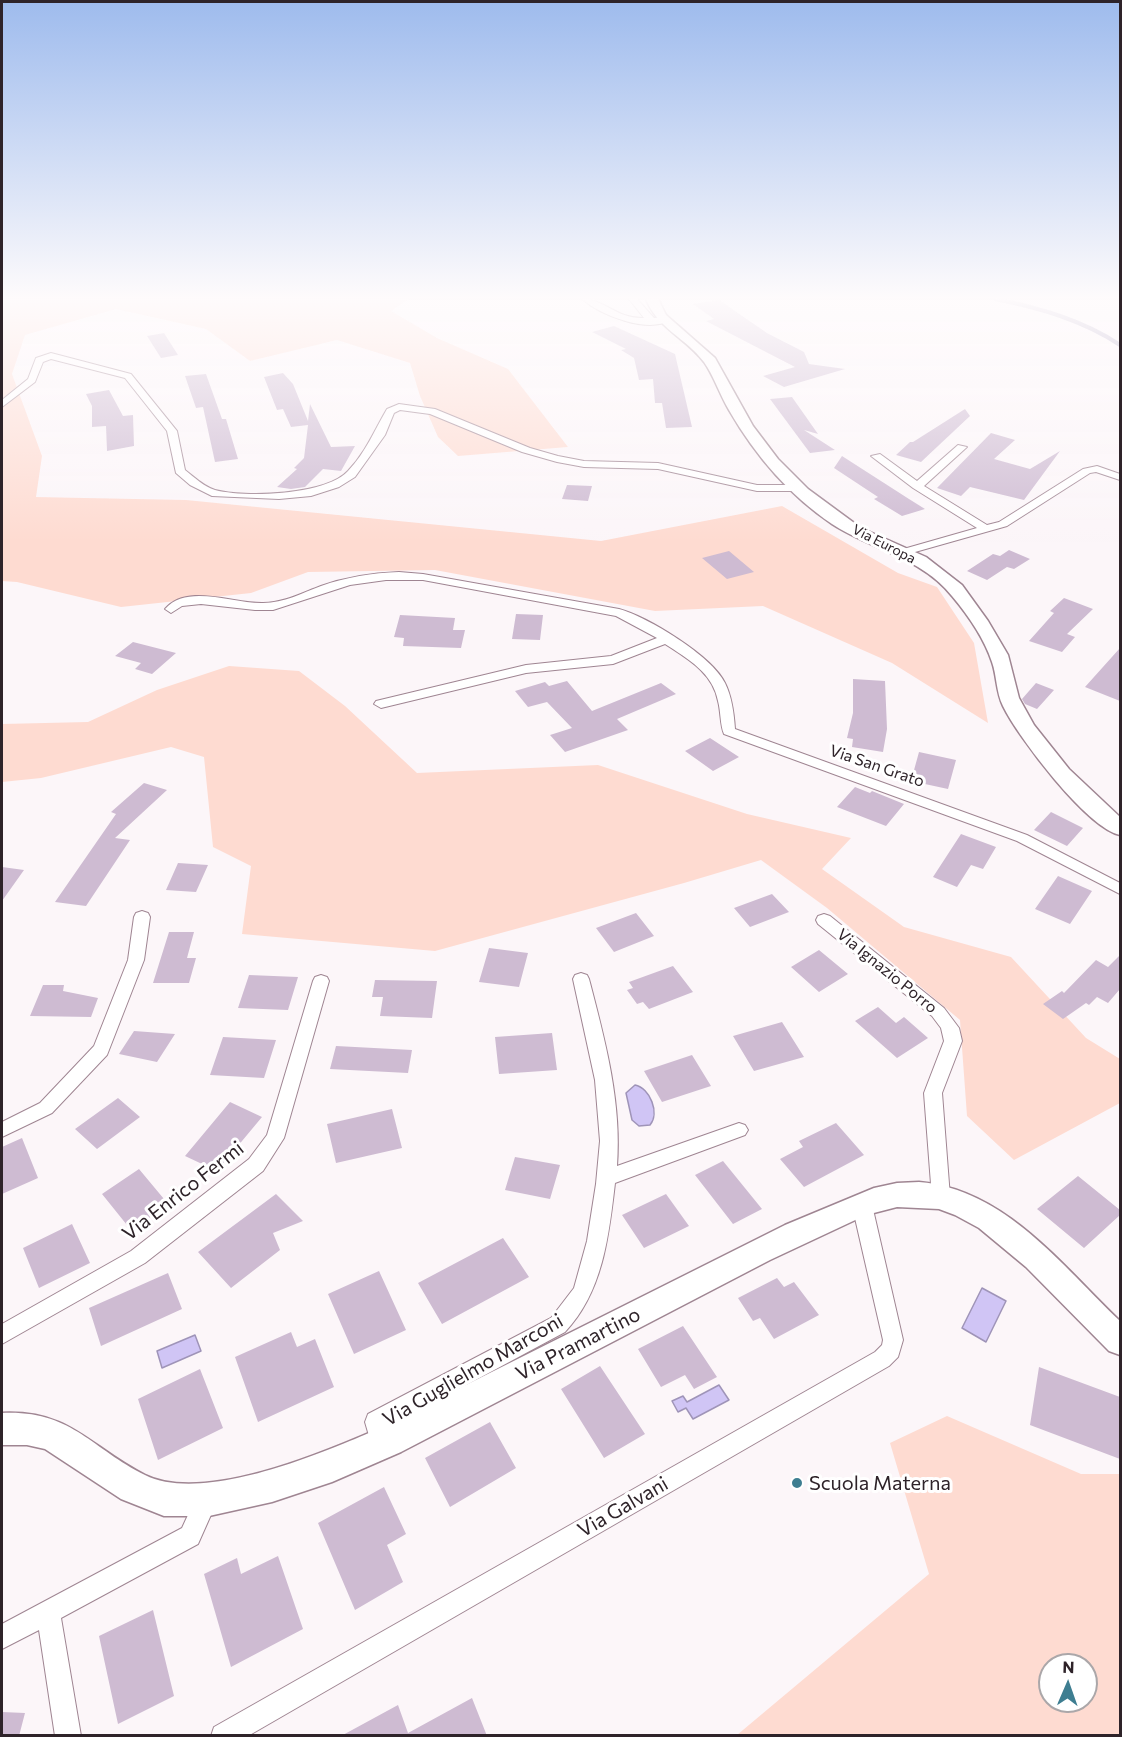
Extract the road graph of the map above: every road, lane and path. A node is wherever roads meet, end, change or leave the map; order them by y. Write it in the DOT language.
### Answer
graph roads {
  1 [pos="32,380"];
  2 [pos="131,380"];
  3 [pos="721,380"];
  4 [pos="2,404"];
  5 [pos="962,447"];
  6 [pos="876,456"];
  7 [pos="1120,477"];
  8 [pos="917,486"];
  9 [pos="797,488"];
  10 [pos="986,529"];
  11 [pos="904,552"];
  12 [pos="171,609"];
  13 [pos="664,639"];
  14 [pos="381,704"];
  15 [pos="1120,828"];
  16 [pos="1120,889"];
  17 [pos="142,917"];
  18 [pos="824,920"];
  19 [pos="581,980"];
  20 [pos="321,981"];
  21 [pos="2,1130"];
  22 [pos="739,1130"];
  23 [pos="607,1178"];
  24 [pos="941,1197"];
  25 [pos="862,1205"];
  26 [pos="2,1335"];
  27 [pos="1120,1341"];
  28 [pos="2,1429"];
  29 [pos="382,1445"];
  30 [pos="207,1499"];
  31 [pos="48,1614"];
  32 [pos="2,1637"];
  33 [pos="68,1736"];
  34 [pos="223,1736"];
  1 -- 4 [label="street"];
  2 -- 9 [label="street"];
  3 -- 9 [label="street, Via Europa"];
  5 -- 8 [label="street"];
  6 -- 8 [label="street"];
  7 -- 10 [label="street"];
  8 -- 10 [label="street"];
  9 -- 11 [label="street, Via Europa"];
  10 -- 11 [label="street"];
  11 -- 15 [label="street, Via Europa"];
  12 -- 13 [label="street, Via San Grato"];
  13 -- 14 [label="street"];
  13 -- 16 [label="street, Via San Grato"];
  17 -- 21 [label="street"];
  18 -- 24 [label="street, Via Ignazio Porro"];
  19 -- 23 [label="street, Via Guglielmo Marconi"];
  20 -- 26 [label="street, Via Enrico Fermi"];
  22 -- 23 [label="street"];
  23 -- 29 [label="street, Via Guglielmo Marconi"];
  24 -- 25 [label="street, Via Pramartino"];
  24 -- 27 [label="street, Via Pramartino"];
  25 -- 29 [label="street, Via Pramartino"];
  25 -- 34 [label="street, Via Galvani"];
  28 -- 30 [label="street, Via Pramartino"];
  29 -- 30 [label="street, Via Pramartino"];
  30 -- 31 [label="street"];
  31 -- 32 [label="street"];
  31 -- 33 [label="street"];
}
